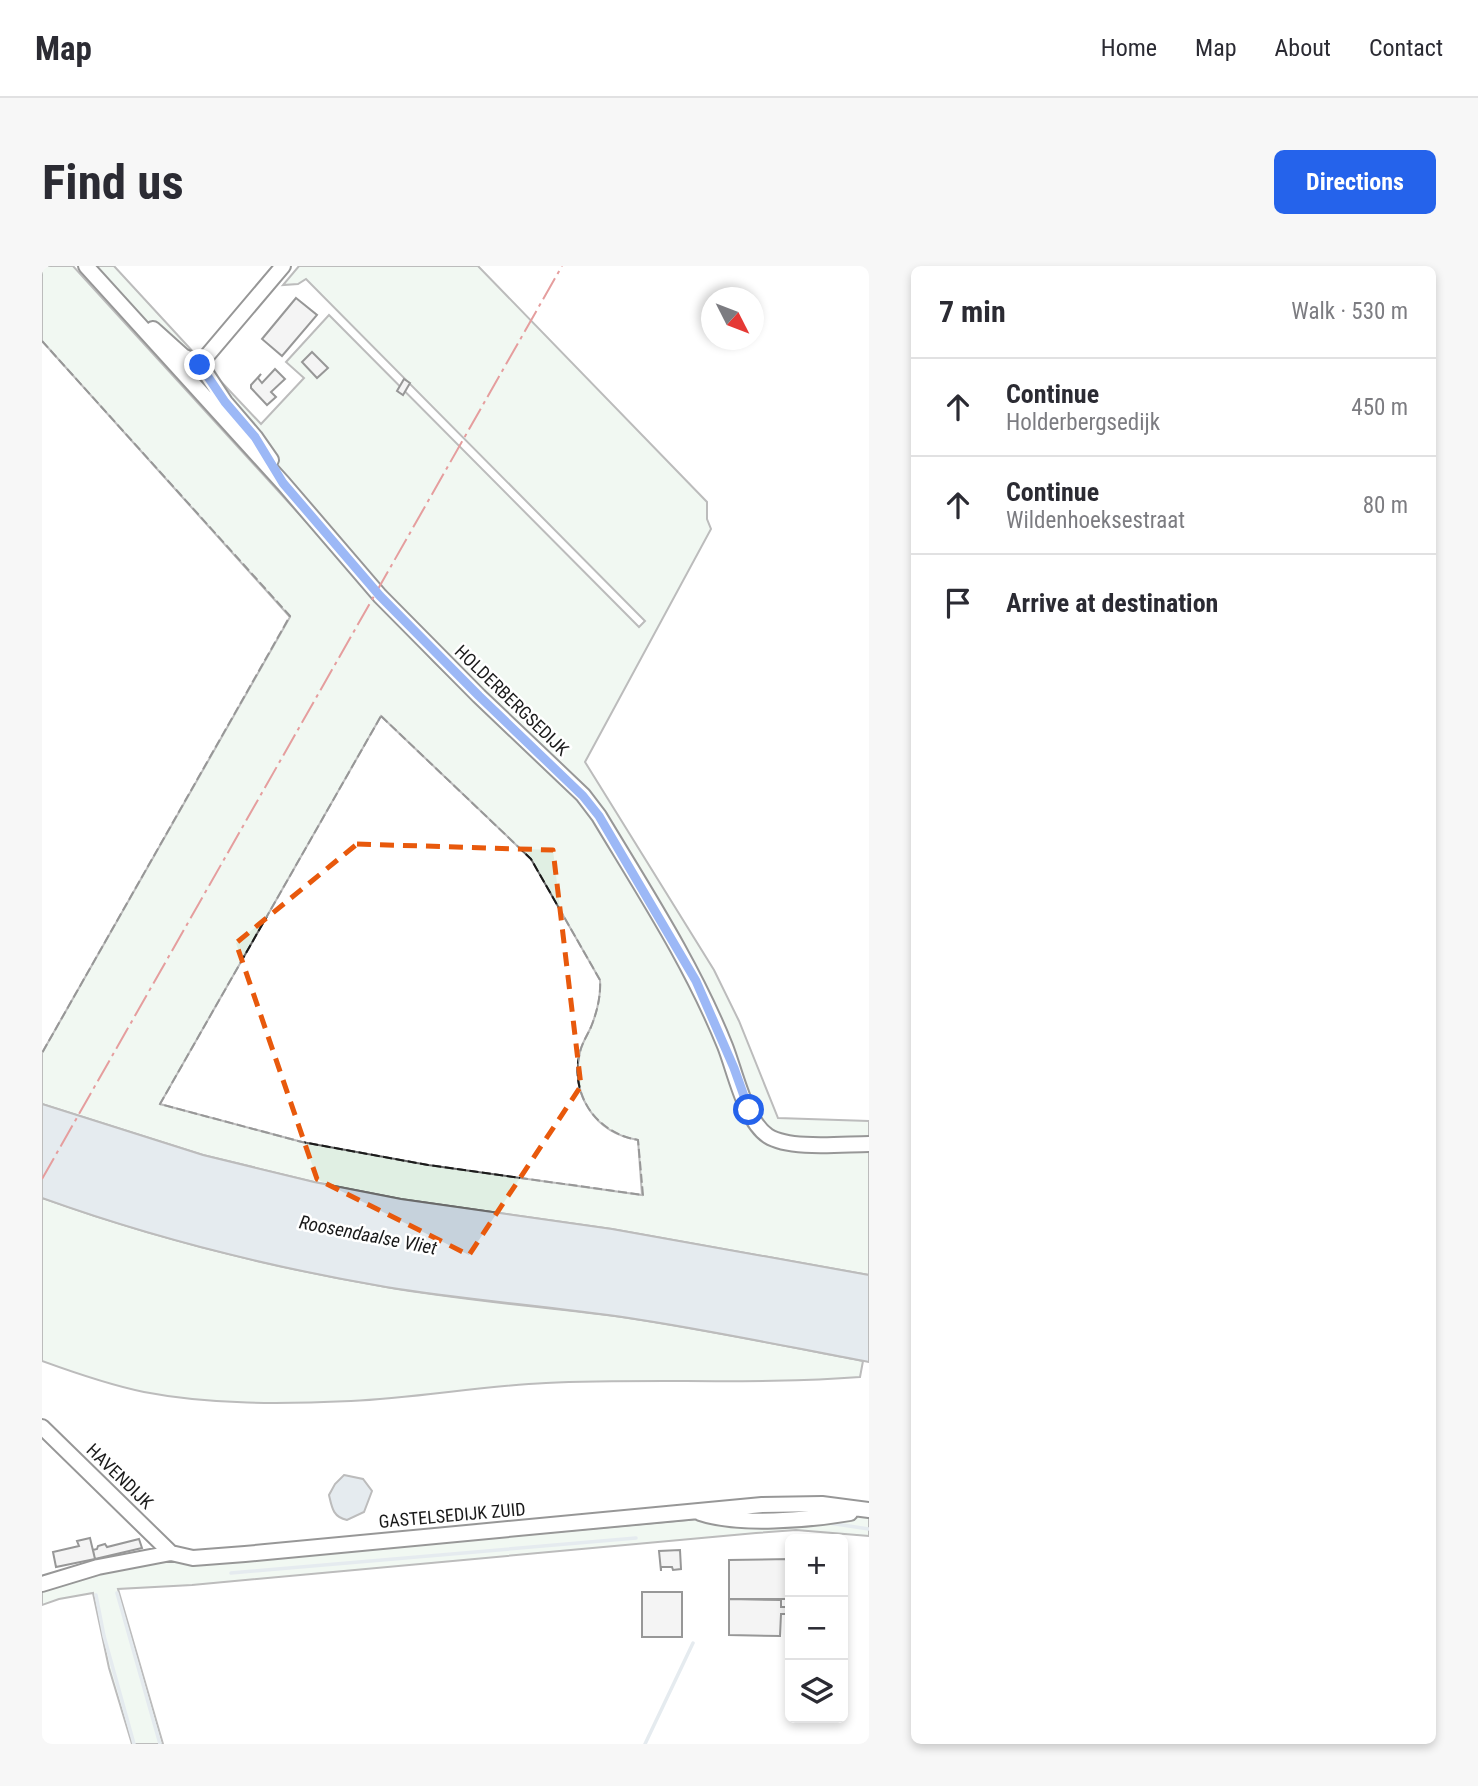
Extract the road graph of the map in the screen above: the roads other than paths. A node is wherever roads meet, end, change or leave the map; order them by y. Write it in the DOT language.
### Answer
graph roads {
  1 [pos="86,266"];
  2 [pos="283,266"];
  3 [pos="126,311"];
  4 [pos="200,365"];
  5 [pos="283,483"];
  6 [pos="869,1144"];
  7 [pos="42,1427"];
  8 [pos="867,1510"];
  9 [pos="170,1553"];
  10 [pos="42,1584"];
  1 -- 3 [label="street, HOLDERBERGSEDIJK"];
  2 -- 4 [label="street"];
  3 -- 4 [label="street"];
  3 -- 5 [label="street, HOLDERBERGSEDIJK"];
  4 -- 5 [label="street"];
  5 -- 6 [label="street, HOLDERBERGSEDIJK"];
  7 -- 9 [label="street, HAVENDIJK"];
  8 -- 9 [label="street, GASTELSEDIJK ZUID"];
  9 -- 10 [label="street, GASTELSEDIJK ZUID"];
}
